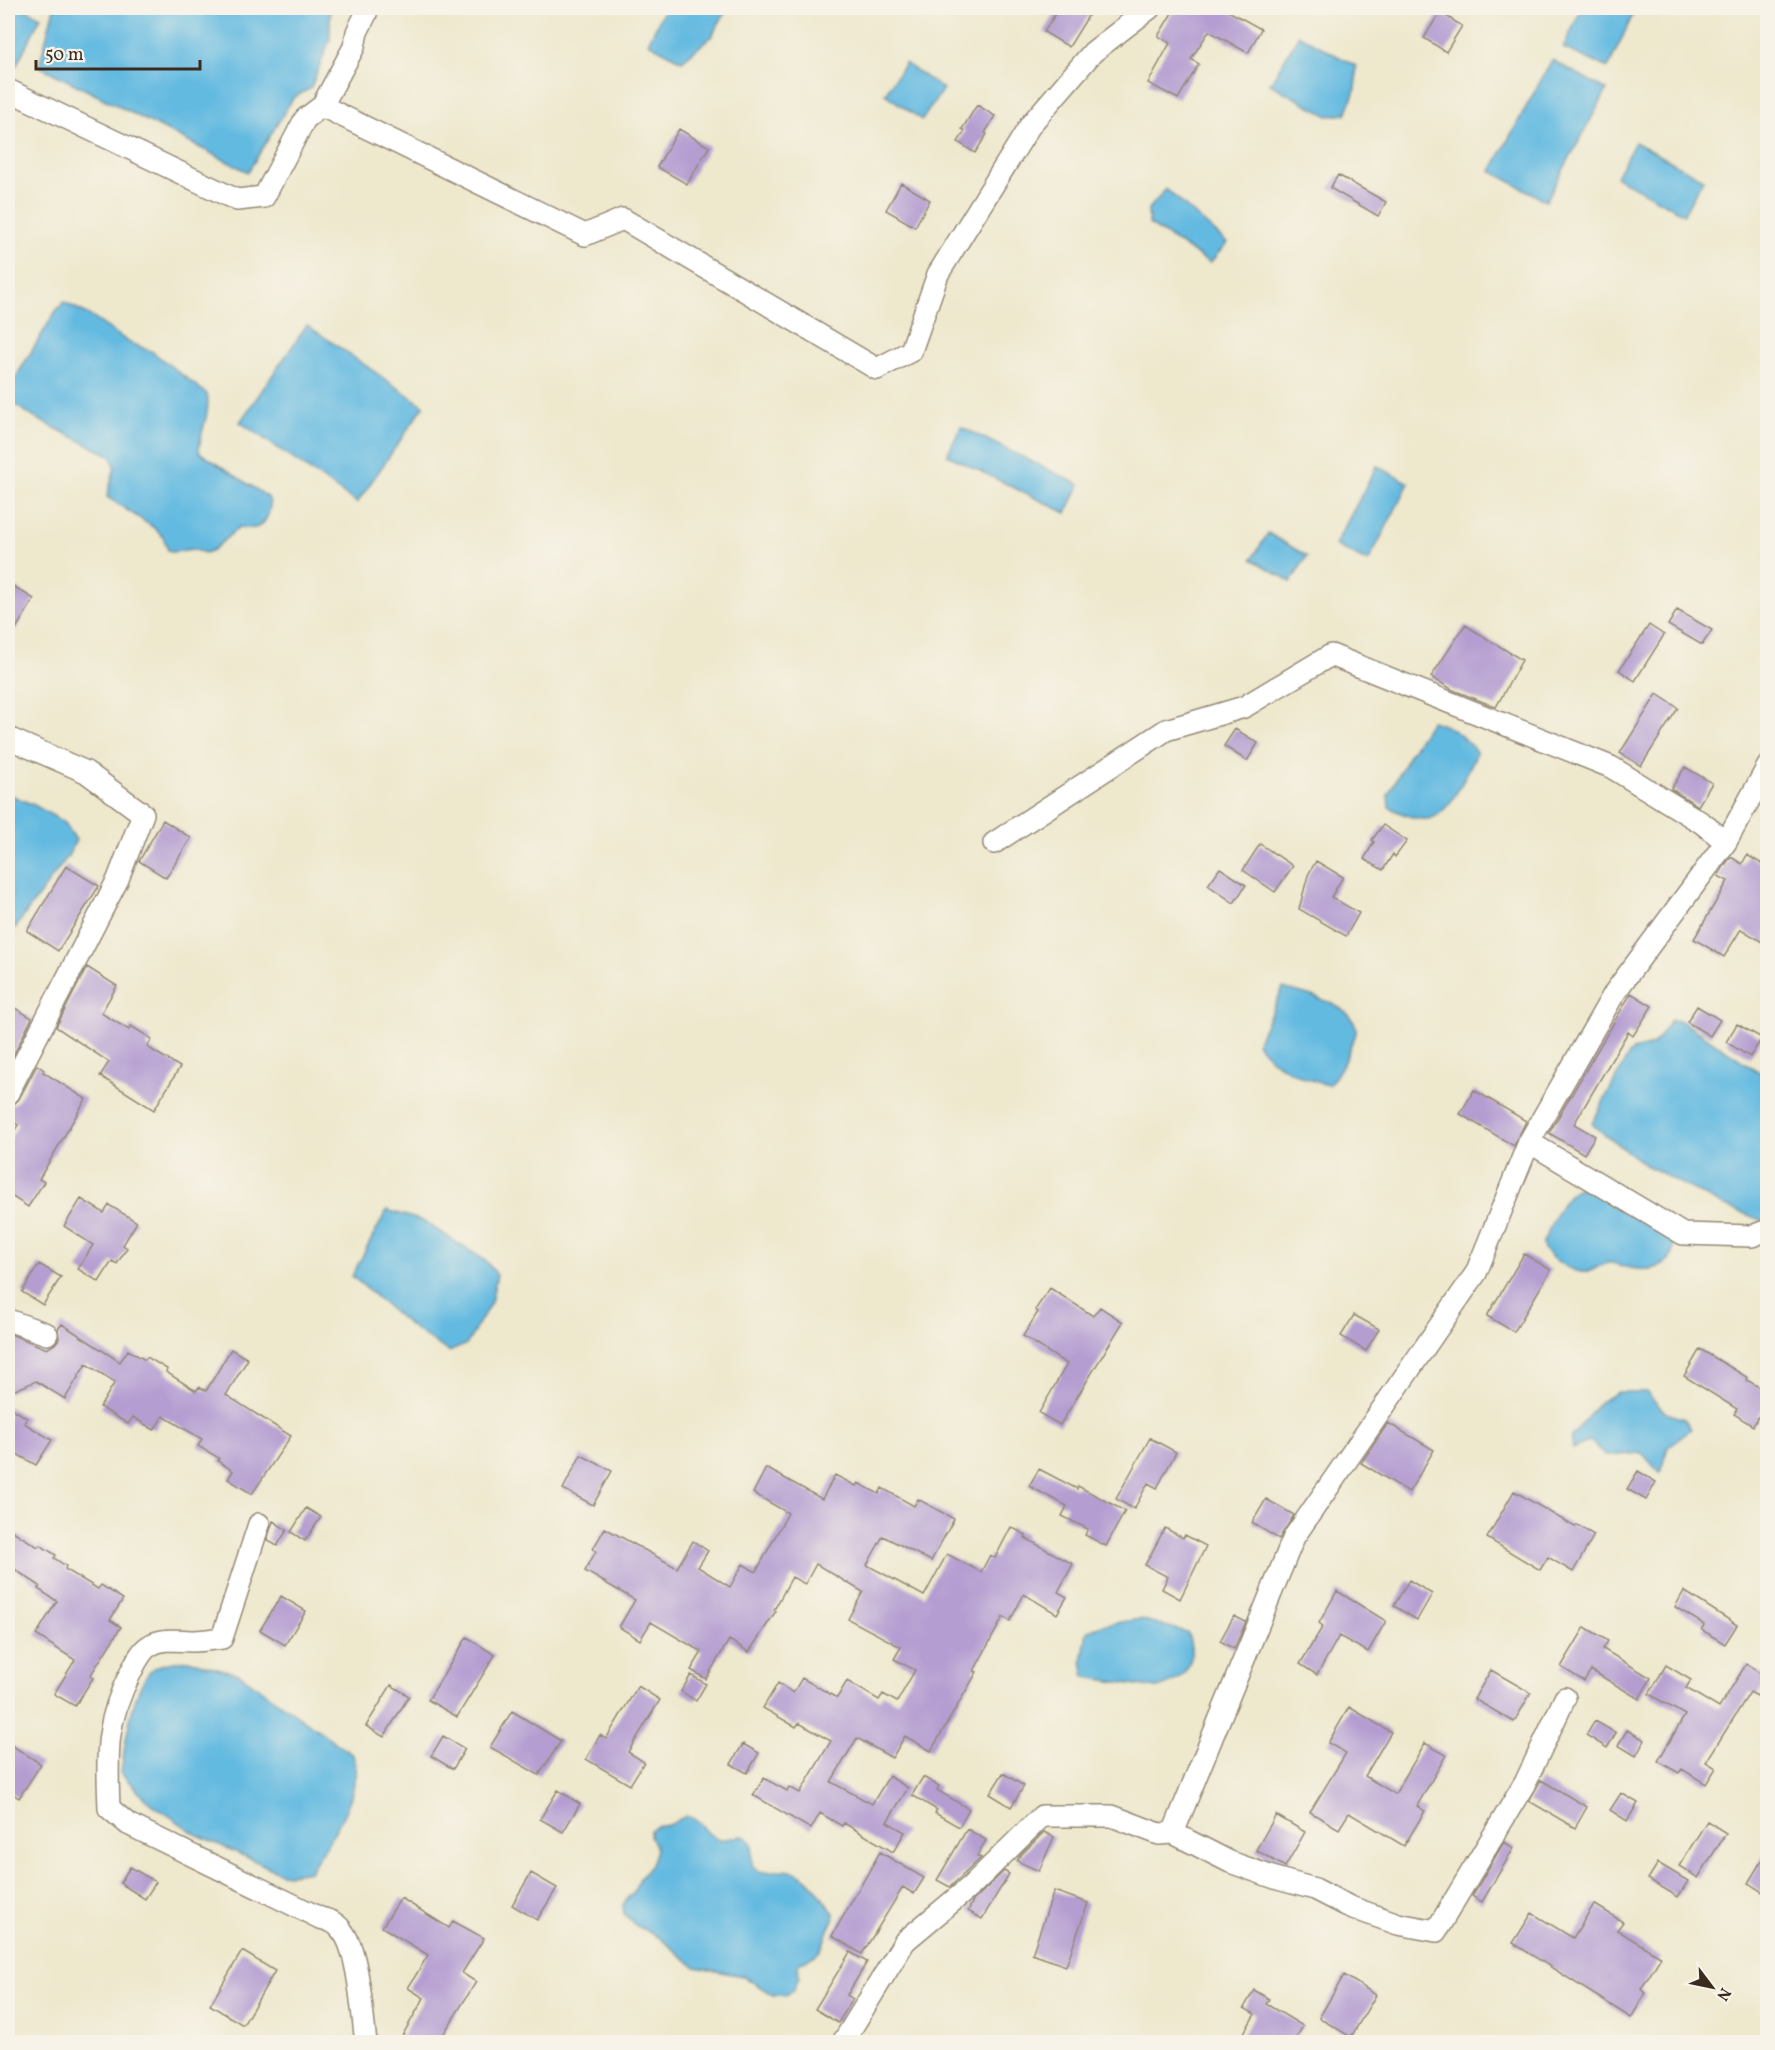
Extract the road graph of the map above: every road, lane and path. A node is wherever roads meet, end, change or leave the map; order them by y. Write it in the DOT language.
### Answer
graph roads {
  1 [pos="1150,8"];
  2 [pos="366,14"];
  3 [pos="8,90"];
  4 [pos="322,106"];
  5 [pos="8,738"];
  6 [pos="1767,766"];
  7 [pos="1726,842"];
  8 [pos="994,843"];
  9 [pos="8,1093"];
  10 [pos="1529,1142"];
  11 [pos="1767,1230"];
  12 [pos="8,1320"];
  13 [pos="46,1334"];
  14 [pos="259,1524"];
  15 [pos="1565,1698"];
  16 [pos="1173,1833"];
  17 [pos="366,2043"];
  18 [pos="843,2043"];
  1 -- 4 [label="street"];
  2 -- 4 [label="street"];
  3 -- 4 [label="street"];
  5 -- 9 [label="street"];
  6 -- 7 [label="street"];
  7 -- 8 [label="street"];
  7 -- 10 [label="street"];
  10 -- 11 [label="street"];
  10 -- 16 [label="street"];
  12 -- 13 [label="street"];
  14 -- 17 [label="street"];
  15 -- 16 [label="street"];
  16 -- 18 [label="street"];
}
